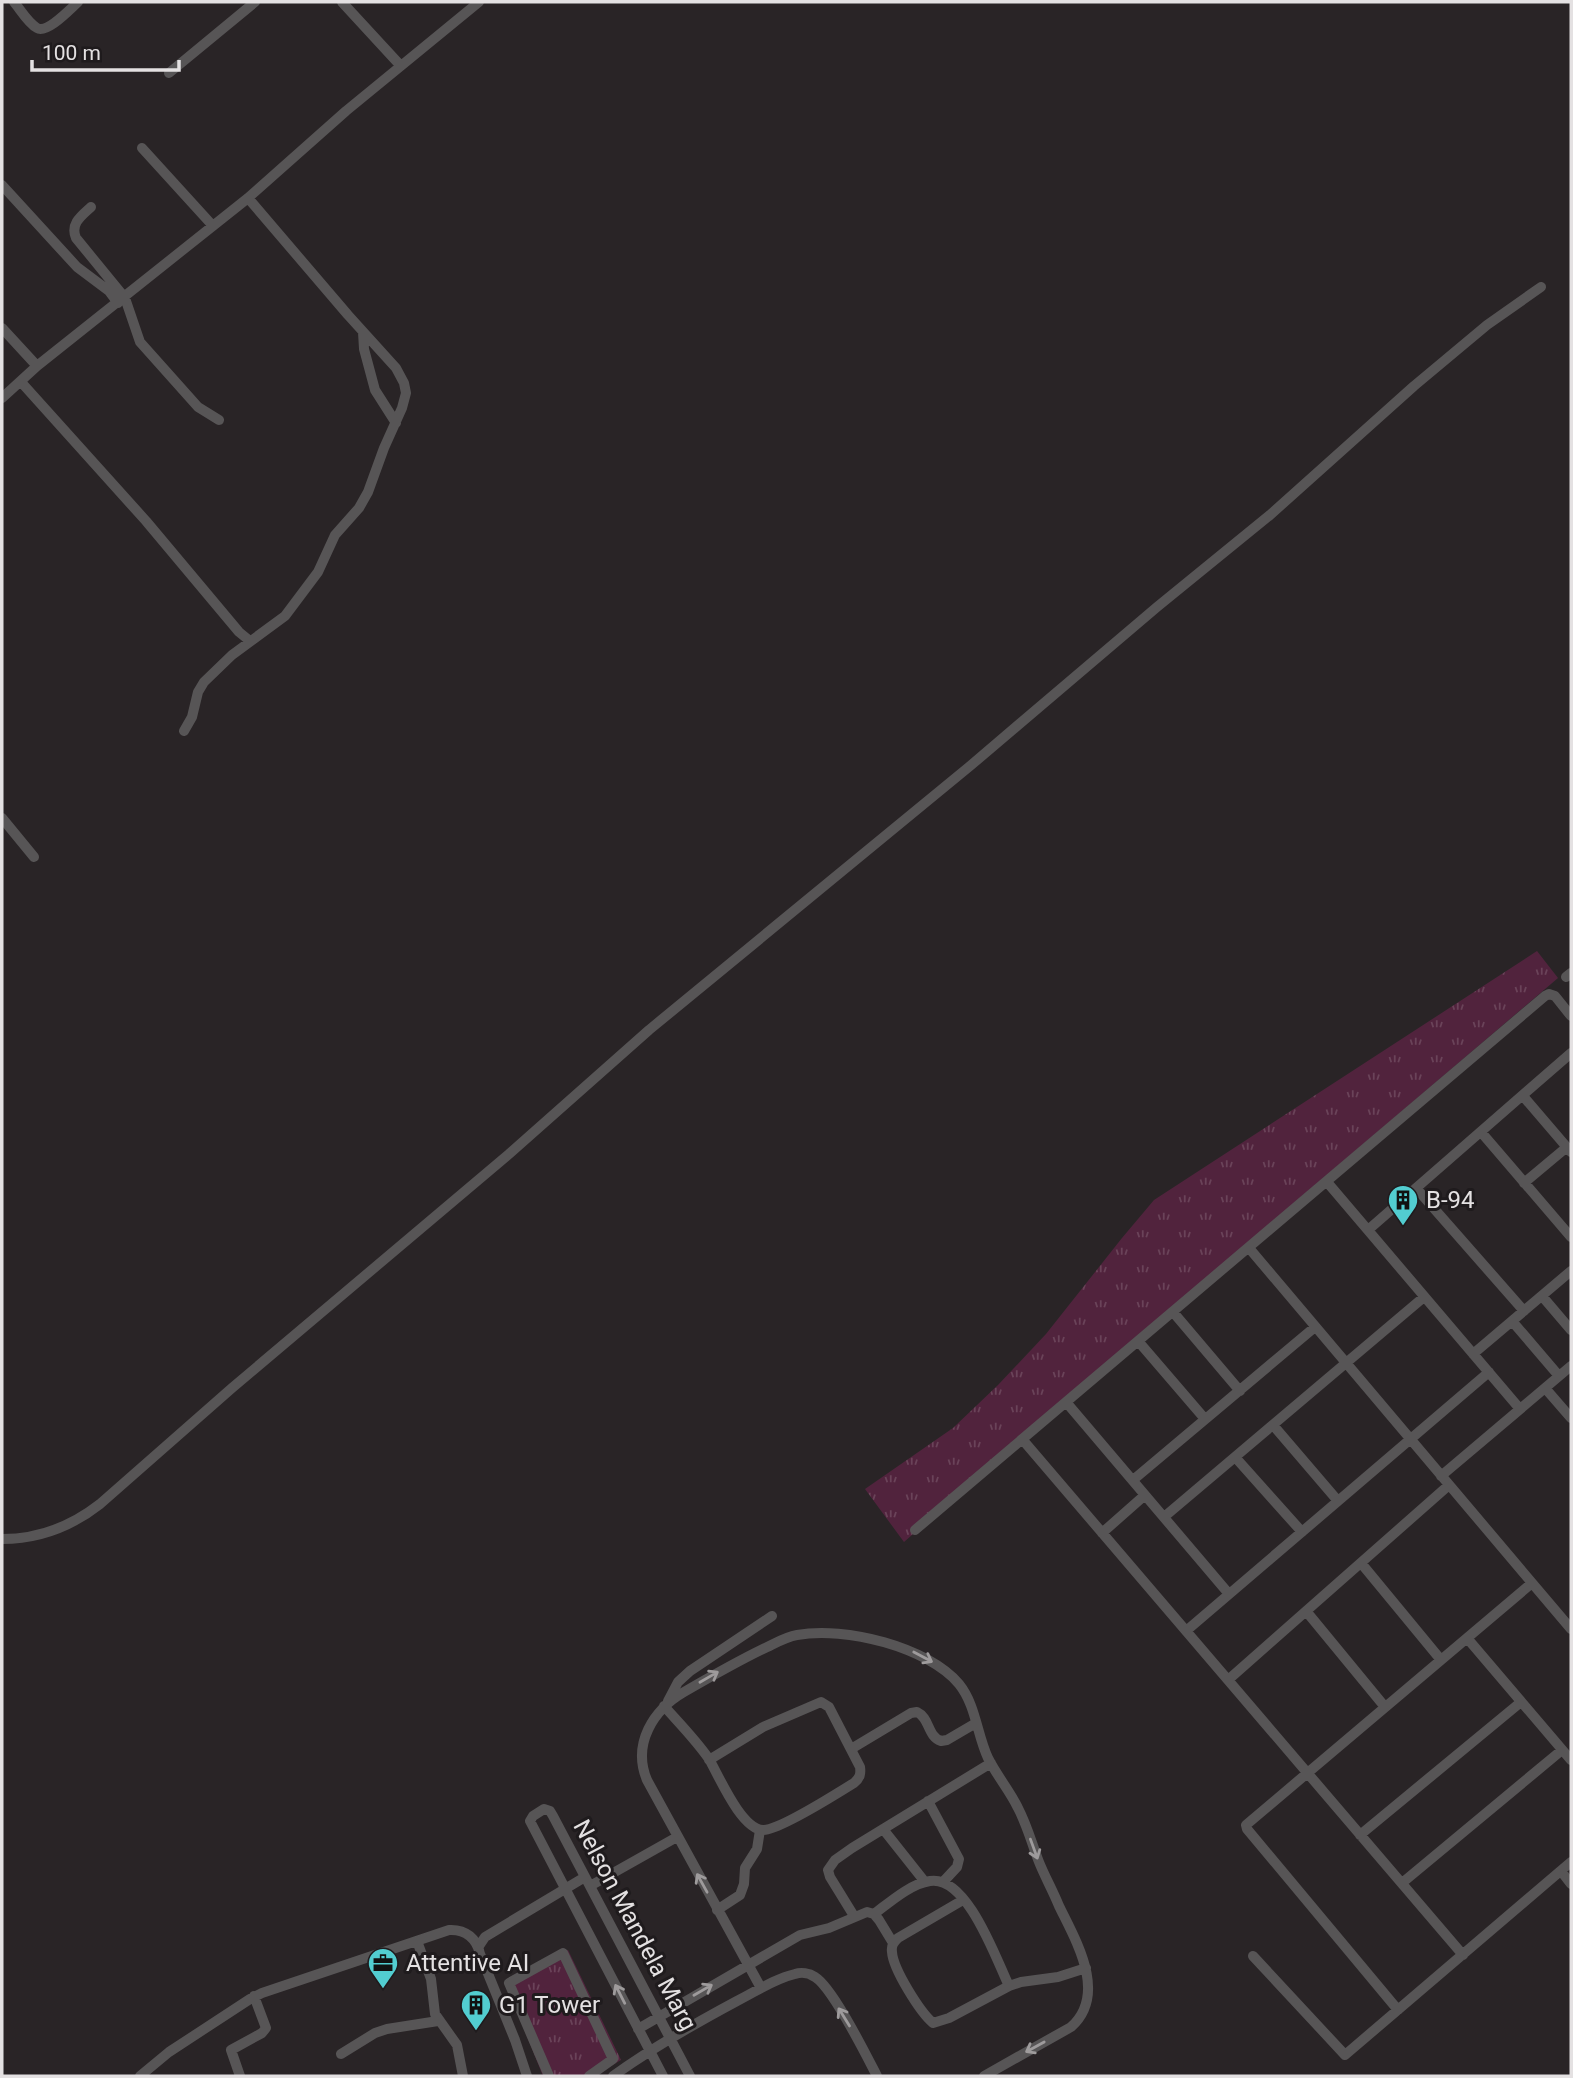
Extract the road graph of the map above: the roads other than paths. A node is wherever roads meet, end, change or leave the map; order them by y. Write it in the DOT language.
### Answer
graph roads {
  1 [pos="14,2"];
  2 [pos="78,2"];
  3 [pos="255,2"];
  4 [pos="342,2"];
  5 [pos="476,3"];
  6 [pos="400,65"];
  7 [pos="169,73"];
  8 [pos="142,148"];
  9 [pos="2,185"];
  10 [pos="248,198"];
  11 [pos="92,207"];
  12 [pos="213,226"];
  13 [pos="1541,287"];
  14 [pos="122,300"];
  15 [pos="2,328"];
  16 [pos="363,332"];
  17 [pos="37,366"];
  18 [pos="21,382"];
  19 [pos="2,398"];
  20 [pos="219,420"];
  21 [pos="396,423"];
  22 [pos="250,641"];
  23 [pos="184,731"];
  24 [pos="2,818"];
  25 [pos="34,857"];
  26 [pos="1571,1016"];
  27 [pos="1571,1053"];
  28 [pos="1522,1096"];
  29 [pos="1481,1132"];
  30 [pos="1569,1149"];
  31 [pos="1326,1182"];
  32 [pos="1524,1183"];
  33 [pos="1416,1188"];
  34 [pos="1368,1230"];
  35 [pos="1571,1237"];
  36 [pos="1249,1248"];
  37 [pos="1570,1274"];
  38 [pos="1542,1296"];
  39 [pos="1424,1297"];
  40 [pos="1524,1311"];
  41 [pos="1173,1312"];
  42 [pos="1511,1321"];
  43 [pos="1315,1327"];
  44 [pos="1571,1330"];
  45 [pos="1138,1341"];
  46 [pos="1473,1354"];
  47 [pos="1346,1363"];
  48 [pos="1571,1366"];
  49 [pos="1489,1372"];
  50 [pos="1559,1376"];
  51 [pos="1545,1388"];
  52 [pos="1240,1391"];
  53 [pos="1066,1402"];
  54 [pos="1520,1409"];
  55 [pos="1571,1418"];
  56 [pos="1205,1419"];
  57 [pos="1273,1425"];
  58 [pos="1022,1439"];
  59 [pos="1410,1439"];
  60 [pos="1235,1457"];
  61 [pos="1441,1476"];
  62 [pos="1133,1480"];
  63 [pos="1449,1485"];
  64 [pos="1145,1495"];
  65 [pos="1338,1501"];
  66 [pos="1164,1517"];
  67 [pos="915,1530"];
  68 [pos="1302,1532"];
  69 [pos="1102,1533"];
  70 [pos="2,1539"];
  71 [pos="1361,1563"];
  72 [pos="1532,1583"];
  73 [pos="1229,1594"];
  74 [pos="1306,1611"];
  75 [pos="772,1616"];
  76 [pos="1571,1629"];
  77 [pos="1186,1631"];
  78 [pos="1467,1638"];
  79 [pos="1441,1660"];
  80 [pos="1228,1680"];
  81 [pos="1521,1702"];
  82 [pos="666,1704"];
  83 [pos="1385,1707"];
  84 [pos="976,1723"];
  85 [pos="851,1749"];
  86 [pos="1562,1750"];
  87 [pos="709,1760"];
  88 [pos="1571,1760"];
  89 [pos="992,1763"];
  90 [pos="1307,1773"];
  91 [pos="928,1801"];
  92 [pos="883,1829"];
  93 [pos="760,1830"];
  94 [pos="1360,1835"];
  95 [pos="677,1837"];
  96 [pos="1571,1862"];
  97 [pos="1560,1871"];
  98 [pos="588,1882"];
  99 [pos="925,1882"];
  100 [pos="943,1882"];
  101 [pos="1402,1883"];
  102 [pos="1571,1884"];
  103 [pos="564,1890"];
  104 [pos="963,1900"];
  105 [pos="717,1910"];
  106 [pos="874,1914"];
  107 [pos="854,1916"];
  108 [pos="417,1941"];
  109 [pos="893,1943"];
  110 [pos="479,1946"];
  111 [pos="1463,1955"];
  112 [pos="1253,1956"];
  113 [pos="747,1965"];
  114 [pos="1086,1968"];
  115 [pos="1009,1986"];
  116 [pos="761,1988"];
  117 [pos="254,1996"];
  118 [pos="1398,2010"];
  119 [pos="659,2017"];
  120 [pos="438,2021"];
  121 [pos="638,2029"];
  122 [pos="671,2038"];
  123 [pos="651,2051"];
  124 [pos="341,2054"];
  125 [pos="140,2076"];
  126 [pos="240,2076"];
  127 [pos="463,2076"];
  128 [pos="527,2076"];
  129 [pos="549,2076"];
  130 [pos="589,2076"];
  131 [pos="613,2076"];
  132 [pos="663,2076"];
  133 [pos="690,2076"];
  134 [pos="877,2076"];
  135 [pos="984,2076"];
  1 -- 2 [label="street"];
  3 -- 7 [label="street"];
  4 -- 6 [label="street"];
  5 -- 6 [label="street"];
  6 -- 10 [label="street"];
  8 -- 12 [label="street"];
  9 -- 14 [label="street"];
  10 -- 12 [label="street"];
  10 -- 16 [label="street"];
  11 -- 14 [label="street"];
  12 -- 14 [label="street"];
  13 -- 70 [label="street"];
  14 -- 17 [label="street"];
  14 -- 20 [label="street"];
  15 -- 17 [label="street"];
  16 -- 21 [label="street"];
  16 -- 21 [label="street"];
  17 -- 18 [label="street"];
  18 -- 19 [label="street"];
  18 -- 22 [label="street"];
  21 -- 22 [label="street"];
  22 -- 23 [label="street"];
  24 -- 25 [label="street"];
  26 -- 31 [label="street"];
  27 -- 28 [label="street"];
  28 -- 29 [label="street"];
  28 -- 30 [label="street"];
  29 -- 32 [label="street"];
  29 -- 33 [label="street"];
  30 -- 32 [label="street"];
  31 -- 34 [label="street"];
  31 -- 36 [label="street"];
  32 -- 35 [label="street"];
  33 -- 34 [label="street"];
  33 -- 40 [label="street"];
  34 -- 39 [label="street"];
  36 -- 41 [label="street"];
  36 -- 43 [label="street"];
  37 -- 38 [label="street"];
  38 -- 40 [label="street"];
  38 -- 44 [label="street"];
  39 -- 46 [label="street"];
  39 -- 47 [label="street"];
  40 -- 42 [label="street"];
  41 -- 45 [label="street"];
  41 -- 52 [label="street"];
  42 -- 46 [label="street"];
  42 -- 50 [label="street"];
  43 -- 47 [label="street"];
  43 -- 52 [label="street"];
  45 -- 53 [label="street"];
  45 -- 56 [label="street"];
  46 -- 49 [label="street"];
  47 -- 57 [label="street"];
  47 -- 59 [label="street"];
  48 -- 50 [label="street"];
  49 -- 54 [label="street"];
  49 -- 59 [label="street"];
  50 -- 51 [label="street"];
  51 -- 54 [label="street"];
  51 -- 55 [label="street"];
  52 -- 56 [label="street"];
  53 -- 58 [label="street"];
  53 -- 62 [label="street"];
  54 -- 61 [label="street"];
  56 -- 62 [label="street"];
  57 -- 60 [label="street"];
  57 -- 65 [label="street"];
  58 -- 67 [label="street"];
  58 -- 69 [label="street"];
  59 -- 61 [label="street"];
  59 -- 65 [label="street"];
  60 -- 66 [label="street"];
  60 -- 68 [label="street"];
  61 -- 63 [label="street"];
  62 -- 64 [label="street"];
  63 -- 71 [label="street"];
  63 -- 72 [label="street"];
  64 -- 66 [label="street"];
  64 -- 69 [label="street"];
  65 -- 68 [label="street"];
  66 -- 73 [label="street"];
  68 -- 73 [label="street"];
  69 -- 77 [label="street"];
  71 -- 74 [label="street"];
  71 -- 79 [label="street"];
  72 -- 76 [label="street"];
  72 -- 78 [label="street"];
  73 -- 77 [label="street"];
  74 -- 80 [label="street"];
  74 -- 83 [label="street"];
  75 -- 82 [label="street"];
  77 -- 80 [label="street"];
  78 -- 79 [label="street"];
  78 -- 81 [label="street"];
  79 -- 83 [label="street"];
  80 -- 90 [label="street"];
  81 -- 86 [label="street"];
  81 -- 94 [label="street"];
  82 -- 84 [label="street, one-way"];
  82 -- 87 [label="street"];
  82 -- 95 [label="street"];
  83 -- 90 [label="street"];
  84 -- 85 [label="street"];
  84 -- 89 [label="street"];
  85 -- 87 [label="street"];
  85 -- 93 [label="street"];
  86 -- 88 [label="street"];
  86 -- 101 [label="street"];
  87 -- 93 [label="street"];
  89 -- 91 [label="street"];
  89 -- 114 [label="street, one-way"];
  90 -- 94 [label="street"];
  90 -- 118 [label="street"];
  91 -- 92 [label="street"];
  91 -- 100 [label="street"];
  92 -- 99 [label="street"];
  92 -- 107 [label="street"];
  93 -- 105 [label="street"];
  94 -- 101 [label="street"];
  95 -- 98 [label="street"];
  105 -- 95 [label="street, one-way"];
  96 -- 97 [label="street"];
  97 -- 102 [label="street"];
  97 -- 111 [label="street"];
  98 -- 103 [label="street"];
  98 -- 103 [label="street, Nelson Mandela Marg"];
  98 -- 119 [label="street, Nelson Mandela Marg"];
  99 -- 100 [label="street"];
  99 -- 106 [label="street"];
  100 -- 104 [label="street"];
  101 -- 111 [label="street"];
  103 -- 110 [label="street"];
  121 -- 103 [label="street, Nelson Mandela Marg, one-way"];
  104 -- 109 [label="street"];
  104 -- 115 [label="street"];
  105 -- 113 [label="street"];
  106 -- 107 [label="street"];
  106 -- 109 [label="street"];
  107 -- 113 [label="street"];
  108 -- 110 [label="street"];
  108 -- 117 [label="street"];
  108 -- 120 [label="street"];
  109 -- 115 [label="street"];
  110 -- 128 [label="street"];
  111 -- 118 [label="street"];
  112 -- 118 [label="street"];
  113 -- 116 [label="street"];
  119 -- 113 [label="street, one-way"];
  114 -- 115 [label="street"];
  114 -- 135 [label="street, one-way"];
  116 -- 122 [label="street"];
  134 -- 116 [label="street, one-way"];
  117 -- 125 [label="street"];
  117 -- 126 [label="street"];
  119 -- 121 [label="street"];
  119 -- 122 [label="street, Nelson Mandela Marg"];
  120 -- 124 [label="street"];
  120 -- 127 [label="street"];
  121 -- 123 [label="street, Nelson Mandela Marg"];
  122 -- 123 [label="street"];
  122 -- 133 [label="street, Nelson Mandela Marg"];
  123 -- 131 [label="street"];
  123 -- 132 [label="street, Nelson Mandela Marg"];
  129 -- 130 [label="street"];
}
